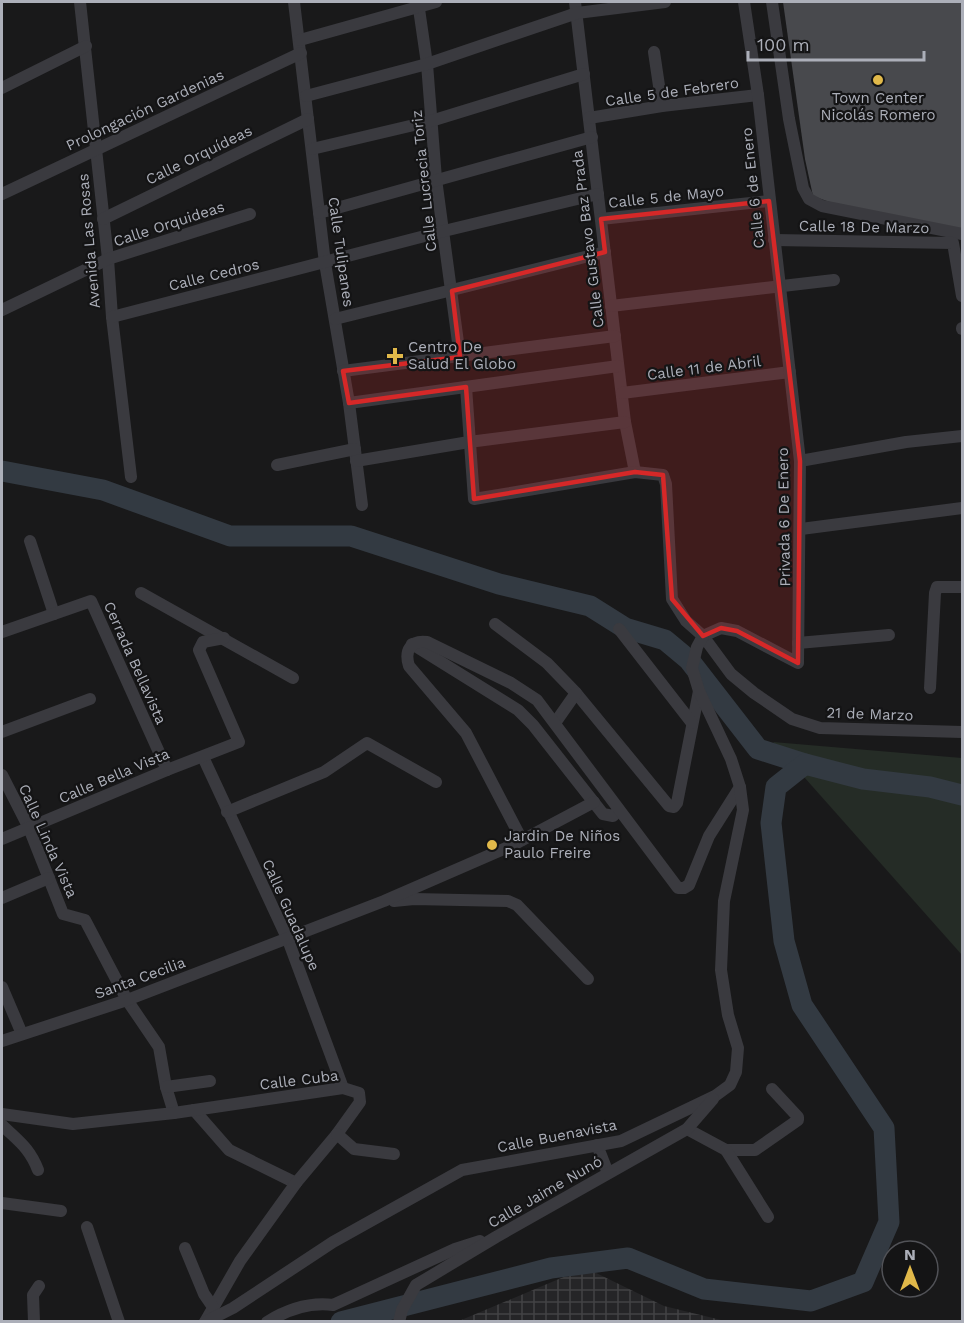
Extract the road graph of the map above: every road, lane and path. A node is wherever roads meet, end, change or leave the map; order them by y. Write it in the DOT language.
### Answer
graph roads {
  1 [pos="80,2"];
  2 [pos="294,2"];
  3 [pos="436,2"];
  4 [pos="665,2"];
  5 [pos="744,2"];
  6 [pos="772,2"];
  7 [pos="419,4"];
  8 [pos="576,7"];
  9 [pos="300,40"];
  10 [pos="86,46"];
  11 [pos="654,52"];
  12 [pos="301,53"];
  13 [pos="427,64"];
  14 [pos="584,74"];
  15 [pos="2,88"];
  16 [pos="758,95"];
  17 [pos="306,96"];
  18 [pos="662,106"];
  19 [pos="589,118"];
  20 [pos="308,119"];
  21 [pos="431,121"];
  22 [pos="592,137"];
  23 [pos="96,149"];
  24 [pos="312,149"];
  25 [pos="436,179"];
  26 [pos="2,194"];
  27 [pos="598,194"];
  28 [pos="769,201"];
  29 [pos="319,213"];
  30 [pos="250,214"];
  31 [pos="103,219"];
  32 [pos="601,219"];
  33 [pos="444,231"];
  34 [pos="958,238"];
  35 [pos="774,240"];
  36 [pos="605,252"];
  37 [pos="108,260"];
  38 [pos="325,262"];
  39 [pos="960,264"];
  40 [pos="834,280"];
  41 [pos="780,286"];
  42 [pos="452,291"];
  43 [pos="963,296"];
  44 [pos="611,306"];
  45 [pos="2,310"];
  46 [pos="111,317"];
  47 [pos="335,319"];
  48 [pos="615,336"];
  49 [pos="460,357"];
  50 [pos="618,366"];
  51 [pos="344,371"];
  52 [pos="790,372"];
  53 [pos="466,387"];
  54 [pos="622,393"];
  55 [pos="349,403"];
  56 [pos="625,422"];
  57 [pos="963,436"];
  58 [pos="469,442"];
  59 [pos="356,455"];
  60 [pos="800,461"];
  61 [pos="277,465"];
  62 [pos="635,472"];
  63 [pos="130,477"];
  64 [pos="362,505"];
  65 [pos="963,508"];
  66 [pos="801,529"];
  67 [pos="30,541"];
  68 [pos="963,586"];
  69 [pos="141,593"];
  70 [pos="54,614"];
  71 [pos="495,624"];
  72 [pos="619,629"];
  73 [pos="2,632"];
  74 [pos="889,635"];
  75 [pos="703,636"];
  76 [pos="224,638"];
  77 [pos="798,643"];
  78 [pos="412,644"];
  79 [pos="293,678"];
  80 [pos="930,688"];
  81 [pos="699,691"];
  82 [pos="576,693"];
  83 [pos="90,699"];
  84 [pos="555,723"];
  85 [pos="693,723"];
  86 [pos="2,732"];
  87 [pos="963,732"];
  88 [pos="203,757"];
  89 [pos="167,770"];
  90 [pos="2,775"];
  91 [pos="436,782"];
  92 [pos="740,787"];
  93 [pos="594,802"];
  94 [pos="619,810"];
  95 [pos="227,812"];
  96 [pos="29,828"];
  97 [pos="2,839"];
  98 [pos="517,843"];
  99 [pos="48,878"];
  100 [pos="2,898"];
  101 [pos="384,902"];
  102 [pos="288,940"];
  103 [pos="588,979"];
  104 [pos="2,987"];
  105 [pos="127,1000"];
  106 [pos="22,1034"];
  107 [pos="2,1041"];
  108 [pos="210,1081"];
  109 [pos="166,1088"];
  110 [pos="343,1088"];
  111 [pos="772,1089"];
  112 [pos="715,1096"];
  113 [pos="194,1110"];
  114 [pos="174,1113"];
  115 [pos="2,1114"];
  116 [pos="2,1125"];
  117 [pos="687,1129"];
  118 [pos="337,1134"];
  119 [pos="597,1145"];
  120 [pos="726,1150"];
  121 [pos="394,1154"];
  122 [pos="38,1170"];
  123 [pos="608,1173"];
  124 [pos="296,1183"];
  125 [pos="2,1203"];
  126 [pos="61,1211"];
  127 [pos="768,1217"];
  128 [pos="87,1227"];
  129 [pos="496,1237"];
  130 [pos="185,1248"];
  131 [pos="39,1286"];
  132 [pos="213,1307"];
  133 [pos="34,1322"];
  134 [pos="119,1322"];
  135 [pos="205,1322"];
  136 [pos="267,1322"];
  137 [pos="399,1322"];
  1 -- 10 [label="street, Avenida Las Rosas"];
  2 -- 9 [label="street, Calle Tulipanes"];
  3 -- 7 [label="street"];
  4 -- 8 [label="street"];
  5 -- 16 [label="street, Calle 6 de Enero"];
  6 -- 34 [label="street"];
  7 -- 9 [label="street"];
  7 -- 13 [label="street, Calle Lucrecia Toriz"];
  8 -- 13 [label="street"];
  8 -- 14 [label="street, Calle Gustavo Baz Prada"];
  9 -- 12 [label="street, Calle Tulipanes"];
  10 -- 15 [label="street"];
  10 -- 23 [label="street, Avenida Las Rosas"];
  11 -- 18 [label="street"];
  12 -- 17 [label="street, Calle Tulipanes"];
  12 -- 23 [label="street, Prolongación Gardenias"];
  13 -- 17 [label="street"];
  13 -- 21 [label="street, Calle Lucrecia Toriz"];
  14 -- 19 [label="street, Calle Gustavo Baz Prada"];
  14 -- 21 [label="street"];
  16 -- 18 [label="street, Calle 5 de Febrero"];
  16 -- 28 [label="street, Calle 6 de Enero"];
  17 -- 20 [label="street, Calle Tulipanes"];
  18 -- 19 [label="street, Calle 5 de Febrero"];
  19 -- 22 [label="street, Calle Gustavo Baz Prada"];
  20 -- 24 [label="street, Calle Tulipanes"];
  20 -- 31 [label="street, Calle Orquídeas"];
  21 -- 24 [label="street"];
  21 -- 25 [label="street, Calle Lucrecia Toriz"];
  22 -- 25 [label="street"];
  22 -- 27 [label="street, Calle Gustavo Baz Prada"];
  23 -- 26 [label="street, Prolongación Gardenias"];
  23 -- 31 [label="street, Avenida Las Rosas"];
  24 -- 29 [label="street, Calle Tulipanes"];
  25 -- 29 [label="street"];
  25 -- 33 [label="street, Calle Lucrecia Toriz"];
  27 -- 32 [label="street, Calle Gustavo Baz Prada"];
  27 -- 33 [label="street, Calle Cedros"];
  28 -- 32 [label="street, Calle 5 de Mayo"];
  28 -- 35 [label="street, Calle 6 de Enero"];
  29 -- 38 [label="street, Calle Tulipanes"];
  30 -- 37 [label="street, Calle Orquideas"];
  31 -- 37 [label="street, Avenida Las Rosas"];
  32 -- 36 [label="street, Calle Gustavo Baz Prada"];
  33 -- 38 [label="street, Calle Cedros"];
  33 -- 42 [label="street, Calle Lucrecia Toriz"];
  34 -- 35 [label="street, Calle 18 De Marzo"];
  34 -- 39 [label="street"];
  35 -- 41 [label="street, Calle 6 de Enero"];
  36 -- 42 [label="street"];
  36 -- 44 [label="street, Calle Gustavo Baz Prada"];
  37 -- 45 [label="street, Calle Orquideas"];
  37 -- 46 [label="street, Avenida Las Rosas"];
  38 -- 46 [label="street, Calle Cedros"];
  38 -- 47 [label="street, Calle Tulipanes"];
  39 -- 43 [label="street"];
  40 -- 41 [label="street"];
  41 -- 44 [label="street"];
  41 -- 52 [label="street, Calle 6 de Enero"];
  42 -- 47 [label="street"];
  42 -- 49 [label="street, Calle Lucrecia Toriz"];
  44 -- 48 [label="street, Calle Gustavo Baz Prada"];
  46 -- 63 [label="street, Avenida Las Rosas"];
  47 -- 51 [label="street, Calle Tulipanes"];
  48 -- 49 [label="street"];
  48 -- 50 [label="street, Calle Gustavo Baz Prada"];
  49 -- 51 [label="street"];
  50 -- 53 [label="street"];
  50 -- 54 [label="street, Calle Gustavo Baz Prada"];
  51 -- 55 [label="street, Calle Tulipanes"];
  52 -- 54 [label="street, Calle 11 de Abril"];
  52 -- 60 [label="street, Privada 6 De Enero"];
  53 -- 55 [label="street"];
  53 -- 58 [label="street"];
  54 -- 56 [label="street, Calle Gustavo Baz Prada"];
  55 -- 59 [label="street, Calle Tulipanes"];
  56 -- 58 [label="street"];
  56 -- 62 [label="street, Calle Gustavo Baz Prada"];
  57 -- 60 [label="street"];
  58 -- 59 [label="street"];
  58 -- 62 [label="street"];
  59 -- 61 [label="street"];
  59 -- 64 [label="street, Calle Tulipanes"];
  60 -- 66 [label="street, Privada 6 De Enero"];
  62 -- 75 [label="street"];
  65 -- 66 [label="street"];
  66 -- 77 [label="street, Privada 6 De Enero"];
  67 -- 70 [label="street"];
  68 -- 80 [label="street"];
  69 -- 76 [label="street"];
  70 -- 73 [label="street"];
  70 -- 89 [label="street, Cerrada Bellavista"];
  71 -- 82 [label="street"];
  72 -- 85 [label="street"];
  74 -- 77 [label="street"];
  75 -- 77 [label="street, Privada 6 De Enero"];
  75 -- 81 [label="street, Calle Buenavista"];
  75 -- 87 [label="street, 21 de Marzo"];
  76 -- 79 [label="street"];
  76 -- 88 [label="street, Calle Bella Vista"];
  78 -- 84 [label="street"];
  78 -- 93 [label="street"];
  78 -- 98 [label="street"];
  81 -- 85 [label="street"];
  81 -- 92 [label="street, Calle Buenavista"];
  82 -- 84 [label="street"];
  82 -- 85 [label="street"];
  83 -- 86 [label="street"];
  84 -- 94 [label="street"];
  88 -- 89 [label="street, Calle Bella Vista"];
  88 -- 95 [label="street, Calle Guadalupe"];
  89 -- 96 [label="street, Calle Bella Vista"];
  90 -- 96 [label="street, Calle Linda Vista"];
  91 -- 95 [label="street"];
  92 -- 94 [label="street"];
  92 -- 112 [label="street, Calle Buenavista"];
  93 -- 94 [label="street"];
  93 -- 98 [label="street"];
  95 -- 102 [label="street, Calle Guadalupe"];
  96 -- 97 [label="street, Calle Bella Vista"];
  96 -- 99 [label="street, Calle Linda Vista"];
  98 -- 101 [label="street"];
  99 -- 100 [label="street"];
  99 -- 105 [label="street, Calle Linda Vista"];
  101 -- 102 [label="street, Santa Cecilia"];
  101 -- 103 [label="street"];
  102 -- 105 [label="street, Santa Cecilia"];
  102 -- 110 [label="street, Calle Guadalupe"];
  104 -- 106 [label="street"];
  105 -- 106 [label="street, Santa Cecilia"];
  105 -- 109 [label="street"];
  106 -- 107 [label="street, Santa Cecilia"];
  108 -- 109 [label="street"];
  109 -- 114 [label="street"];
  110 -- 113 [label="street, Calle Cuba"];
  110 -- 118 [label="street, Calle Cuba"];
  111 -- 120 [label="street"];
  112 -- 117 [label="street, Calle Jaime Nunó"];
  112 -- 119 [label="street, Calle Buenavista"];
  113 -- 114 [label="street, Calle Cuba"];
  113 -- 124 [label="street"];
  114 -- 115 [label="street, Calle Cuba"];
  116 -- 122 [label="street"];
  117 -- 120 [label="street"];
  117 -- 123 [label="street, Calle Jaime Nunó"];
  118 -- 121 [label="street"];
  118 -- 124 [label="street, Calle Cuba"];
  119 -- 123 [label="street"];
  119 -- 135 [label="street, Calle Buenavista"];
  120 -- 127 [label="street"];
  123 -- 129 [label="street, Calle Jaime Nunó"];
  124 -- 132 [label="street, Calle Cuba"];
  125 -- 126 [label="street"];
  128 -- 134 [label="street"];
  129 -- 136 [label="street"];
  129 -- 137 [label="street, Calle Jaime Nunó"];
  130 -- 132 [label="street"];
  131 -- 133 [label="street"];
  132 -- 135 [label="street, Calle Cuba"];
}
